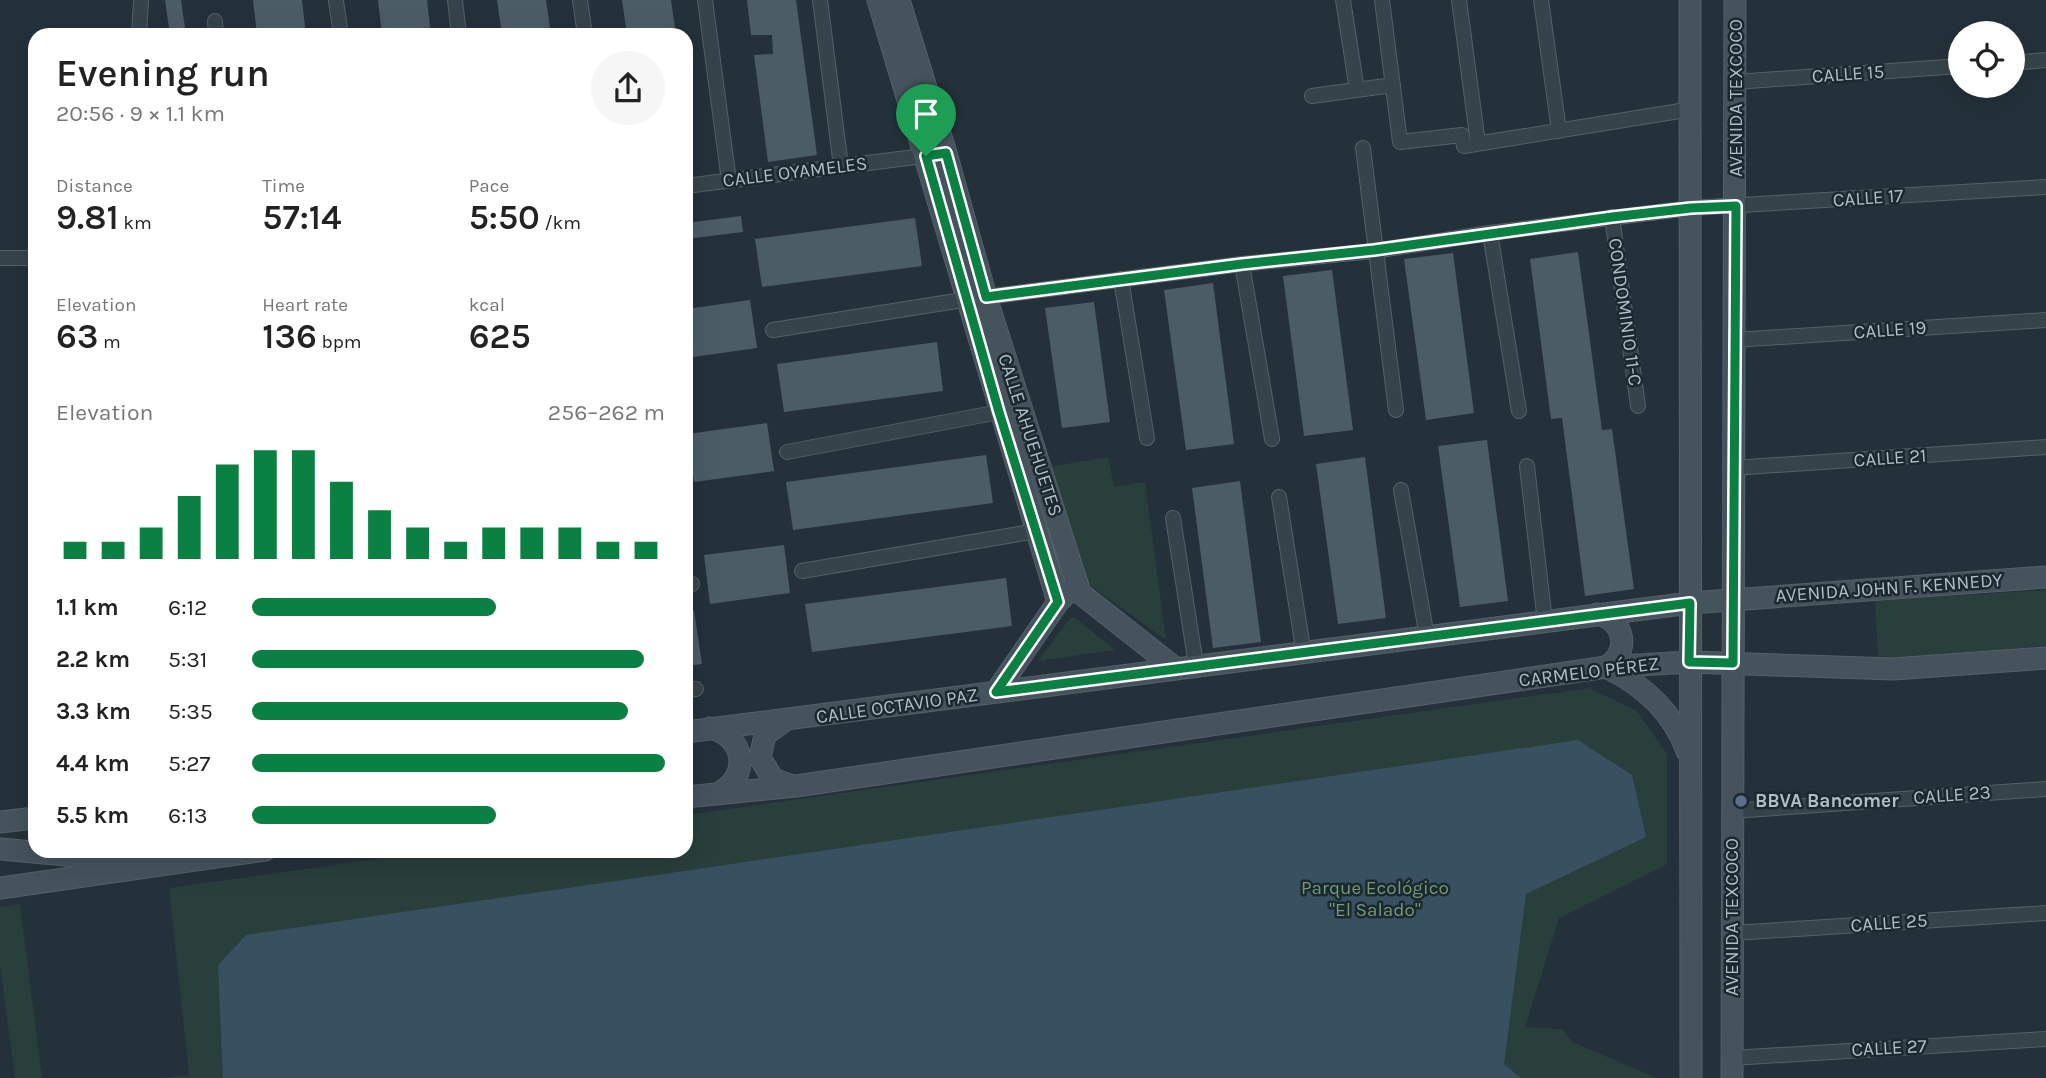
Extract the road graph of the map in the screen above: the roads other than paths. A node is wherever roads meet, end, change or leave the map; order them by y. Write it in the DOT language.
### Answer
graph roads {
  1 [pos="141,0"];
  2 [pos="455,0"];
  3 [pos="580,0"];
  4 [pos="705,0"];
  5 [pos="820,0"];
  6 [pos="878,0"];
  7 [pos="900,0"];
  8 [pos="1343,0"];
  9 [pos="1381,0"];
  10 [pos="1459,0"];
  11 [pos="1541,0"];
  12 [pos="1690,0"];
  13 [pos="1735,0"];
  14 [pos="337,1"];
  15 [pos="139,28"];
  16 [pos="340,28"];
  17 [pos="458,28"];
  18 [pos="584,28"];
  19 [pos="2046,60"];
  20 [pos="2025,62"];
  21 [pos="1948,67"];
  22 [pos="1735,82"];
  23 [pos="1393,85"];
  24 [pos="1357,90"];
  25 [pos="1312,96"];
  26 [pos="1692,109"];
  27 [pos="1559,131"];
  28 [pos="1478,143"];
  29 [pos="1363,148"];
  30 [pos="936,154"];
  31 [pos="841,167"];
  32 [pos="729,181"];
  33 [pos="693,185"];
  34 [pos="2046,187"];
  35 [pos="1736,206"];
  36 [pos="1691,208"];
  37 [pos="1612,217"];
  38 [pos="1490,233"];
  39 [pos="1374,250"];
  40 [pos="0,258"];
  41 [pos="28,258"];
  42 [pos="1242,264"];
  43 [pos="1121,279"];
  44 [pos="977,298"];
  45 [pos="2046,320"];
  46 [pos="774,330"];
  47 [pos="1734,340"];
  48 [pos="1638,406"];
  49 [pos="1396,410"];
  50 [pos="1519,411"];
  51 [pos="999,412"];
  52 [pos="1147,438"];
  53 [pos="1272,439"];
  54 [pos="2046,447"];
  55 [pos="788,452"];
  56 [pos="1527,466"];
  57 [pos="1733,468"];
  58 [pos="1401,490"];
  59 [pos="1279,496"];
  60 [pos="1172,518"];
  61 [pos="1036,531"];
  62 [pos="802,572"];
  63 [pos="2046,577"];
  64 [pos="1080,593"];
  65 [pos="1732,598"];
  66 [pos="1058,602"];
  67 [pos="1690,603"];
  68 [pos="1597,614"];
  69 [pos="1545,622"];
  70 [pos="1427,638"];
  71 [pos="1304,654"];
  72 [pos="2046,658"];
  73 [pos="1689,662"];
  74 [pos="1733,663"];
  75 [pos="1185,667"];
  76 [pos="1606,667"];
  77 [pos="996,692"];
  78 [pos="784,721"];
  79 [pos="710,728"];
  80 [pos="693,731"];
  81 [pos="1690,760"];
  82 [pos="796,786"];
  83 [pos="2046,789"];
  84 [pos="719,793"];
  85 [pos="693,796"];
  86 [pos="1732,811"];
  87 [pos="28,819"];
  88 [pos="0,822"];
  89 [pos="0,849"];
  90 [pos="28,852"];
  91 [pos="94,858"];
  92 [pos="203,858"];
  93 [pos="156,864"];
  94 [pos="0,869"];
  95 [pos="9,887"];
  96 [pos="2046,913"];
  97 [pos="1733,933"];
  98 [pos="2046,1038"];
  99 [pos="1732,1068"];
  100 [pos="1691,1078"];
  1 -- 15 [label="street"];
  2 -- 17 [label="street"];
  3 -- 18 [label="street"];
  4 -- 32 [label="street"];
  5 -- 31 [label="street"];
  6 -- 30 [label="street, CALLE AHUEHUETES"];
  7 -- 30 [label="street, CALLE AHUEHUETES"];
  8 -- 24 [label="street"];
  9 -- 23 [label="street"];
  10 -- 28 [label="street"];
  11 -- 27 [label="street"];
  12 -- 26 [label="street"];
  13 -- 22 [label="street, AVENIDA TEXCOCO"];
  14 -- 16 [label="street"];
  19 -- 20 [label="street"];
  21 -- 22 [label="street, CALLE 15"];
  22 -- 35 [label="street, AVENIDA TEXCOCO"];
  23 -- 24 [label="street"];
  23 -- 28 [label="street"];
  24 -- 25 [label="street"];
  26 -- 27 [label="street"];
  26 -- 36 [label="street"];
  27 -- 28 [label="street"];
  29 -- 39 [label="street"];
  30 -- 31 [label="street, CALLE OYAMELES"];
  30 -- 44 [label="street, CALLE AHUEHUETES"];
  31 -- 32 [label="street, CALLE OYAMELES"];
  32 -- 33 [label="street, CALLE OYAMELES"];
  34 -- 35 [label="street, CALLE 17"];
  35 -- 36 [label="street, CALLE 17"];
  35 -- 47 [label="street, AVENIDA TEXCOCO"];
  36 -- 37 [label="street, CALLE 17"];
  36 -- 67 [label="street"];
  37 -- 38 [label="street, CALLE 17"];
  37 -- 48 [label="street, CONDOMINIO 11-C"];
  38 -- 39 [label="street, CALLE 17"];
  38 -- 50 [label="street"];
  39 -- 42 [label="street, CALLE 17"];
  39 -- 49 [label="street"];
  40 -- 41 [label="street"];
  42 -- 43 [label="street, CALLE 17"];
  42 -- 53 [label="street"];
  43 -- 44 [label="street, CALLE 17"];
  43 -- 52 [label="street"];
  44 -- 46 [label="street, CALLE 17"];
  44 -- 51 [label="street, CALLE AHUEHUETES"];
  44 -- 64 [label="street, CALLE AHUEHUETES"];
  45 -- 47 [label="street, CALLE 19"];
  47 -- 57 [label="street, AVENIDA TEXCOCO"];
  51 -- 55 [label="street"];
  51 -- 61 [label="street, CALLE AHUEHUETES"];
  54 -- 57 [label="street, CALLE 21"];
  56 -- 69 [label="street"];
  57 -- 65 [label="street, AVENIDA TEXCOCO"];
  58 -- 70 [label="street"];
  59 -- 71 [label="street"];
  60 -- 75 [label="street"];
  61 -- 62 [label="street"];
  61 -- 66 [label="street, CALLE AHUEHUETES"];
  63 -- 65 [label="street, AVENIDA JOHN F. KENNEDY"];
  64 -- 66 [label="street"];
  64 -- 75 [label="street"];
  65 -- 67 [label="street"];
  65 -- 74 [label="street, AVENIDA TEXCOCO"];
  66 -- 77 [label="street"];
  67 -- 68 [label="street, CALLE OCTAVIO PAZ"];
  67 -- 73 [label="street"];
  68 -- 69 [label="street, CALLE OCTAVIO PAZ"];
  68 -- 76 [label="street"];
  69 -- 70 [label="street, CALLE OCTAVIO PAZ"];
  70 -- 71 [label="street, CALLE OCTAVIO PAZ"];
  71 -- 75 [label="street, CALLE OCTAVIO PAZ"];
  72 -- 74 [label="street"];
  73 -- 74 [label="street, CARMELO PÉREZ"];
  73 -- 76 [label="street, CARMELO PÉREZ"];
  73 -- 81 [label="street"];
  74 -- 86 [label="street, AVENIDA TEXCOCO"];
  75 -- 77 [label="street, CALLE OCTAVIO PAZ"];
  76 -- 81 [label="street"];
  76 -- 82 [label="street, CARMELO PÉREZ"];
  77 -- 78 [label="street, CALLE OCTAVIO PAZ"];
  78 -- 79 [label="street, CALLE OCTAVIO PAZ"];
  78 -- 82 [label="street"];
  79 -- 80 [label="street, CALLE OCTAVIO PAZ"];
  79 -- 84 [label="street"];
  81 -- 100 [label="street"];
  82 -- 84 [label="street"];
  83 -- 86 [label="street, CALLE 23"];
  84 -- 85 [label="street"];
  86 -- 97 [label="street, AVENIDA TEXCOCO"];
  87 -- 88 [label="street"];
  89 -- 90 [label="street"];
  91 -- 93 [label="street"];
  92 -- 93 [label="street"];
  93 -- 95 [label="street"];
  94 -- 95 [label="street"];
  96 -- 97 [label="street, CALLE 25"];
  97 -- 99 [label="street, AVENIDA TEXCOCO"];
  98 -- 99 [label="street, CALLE 27"];
}
